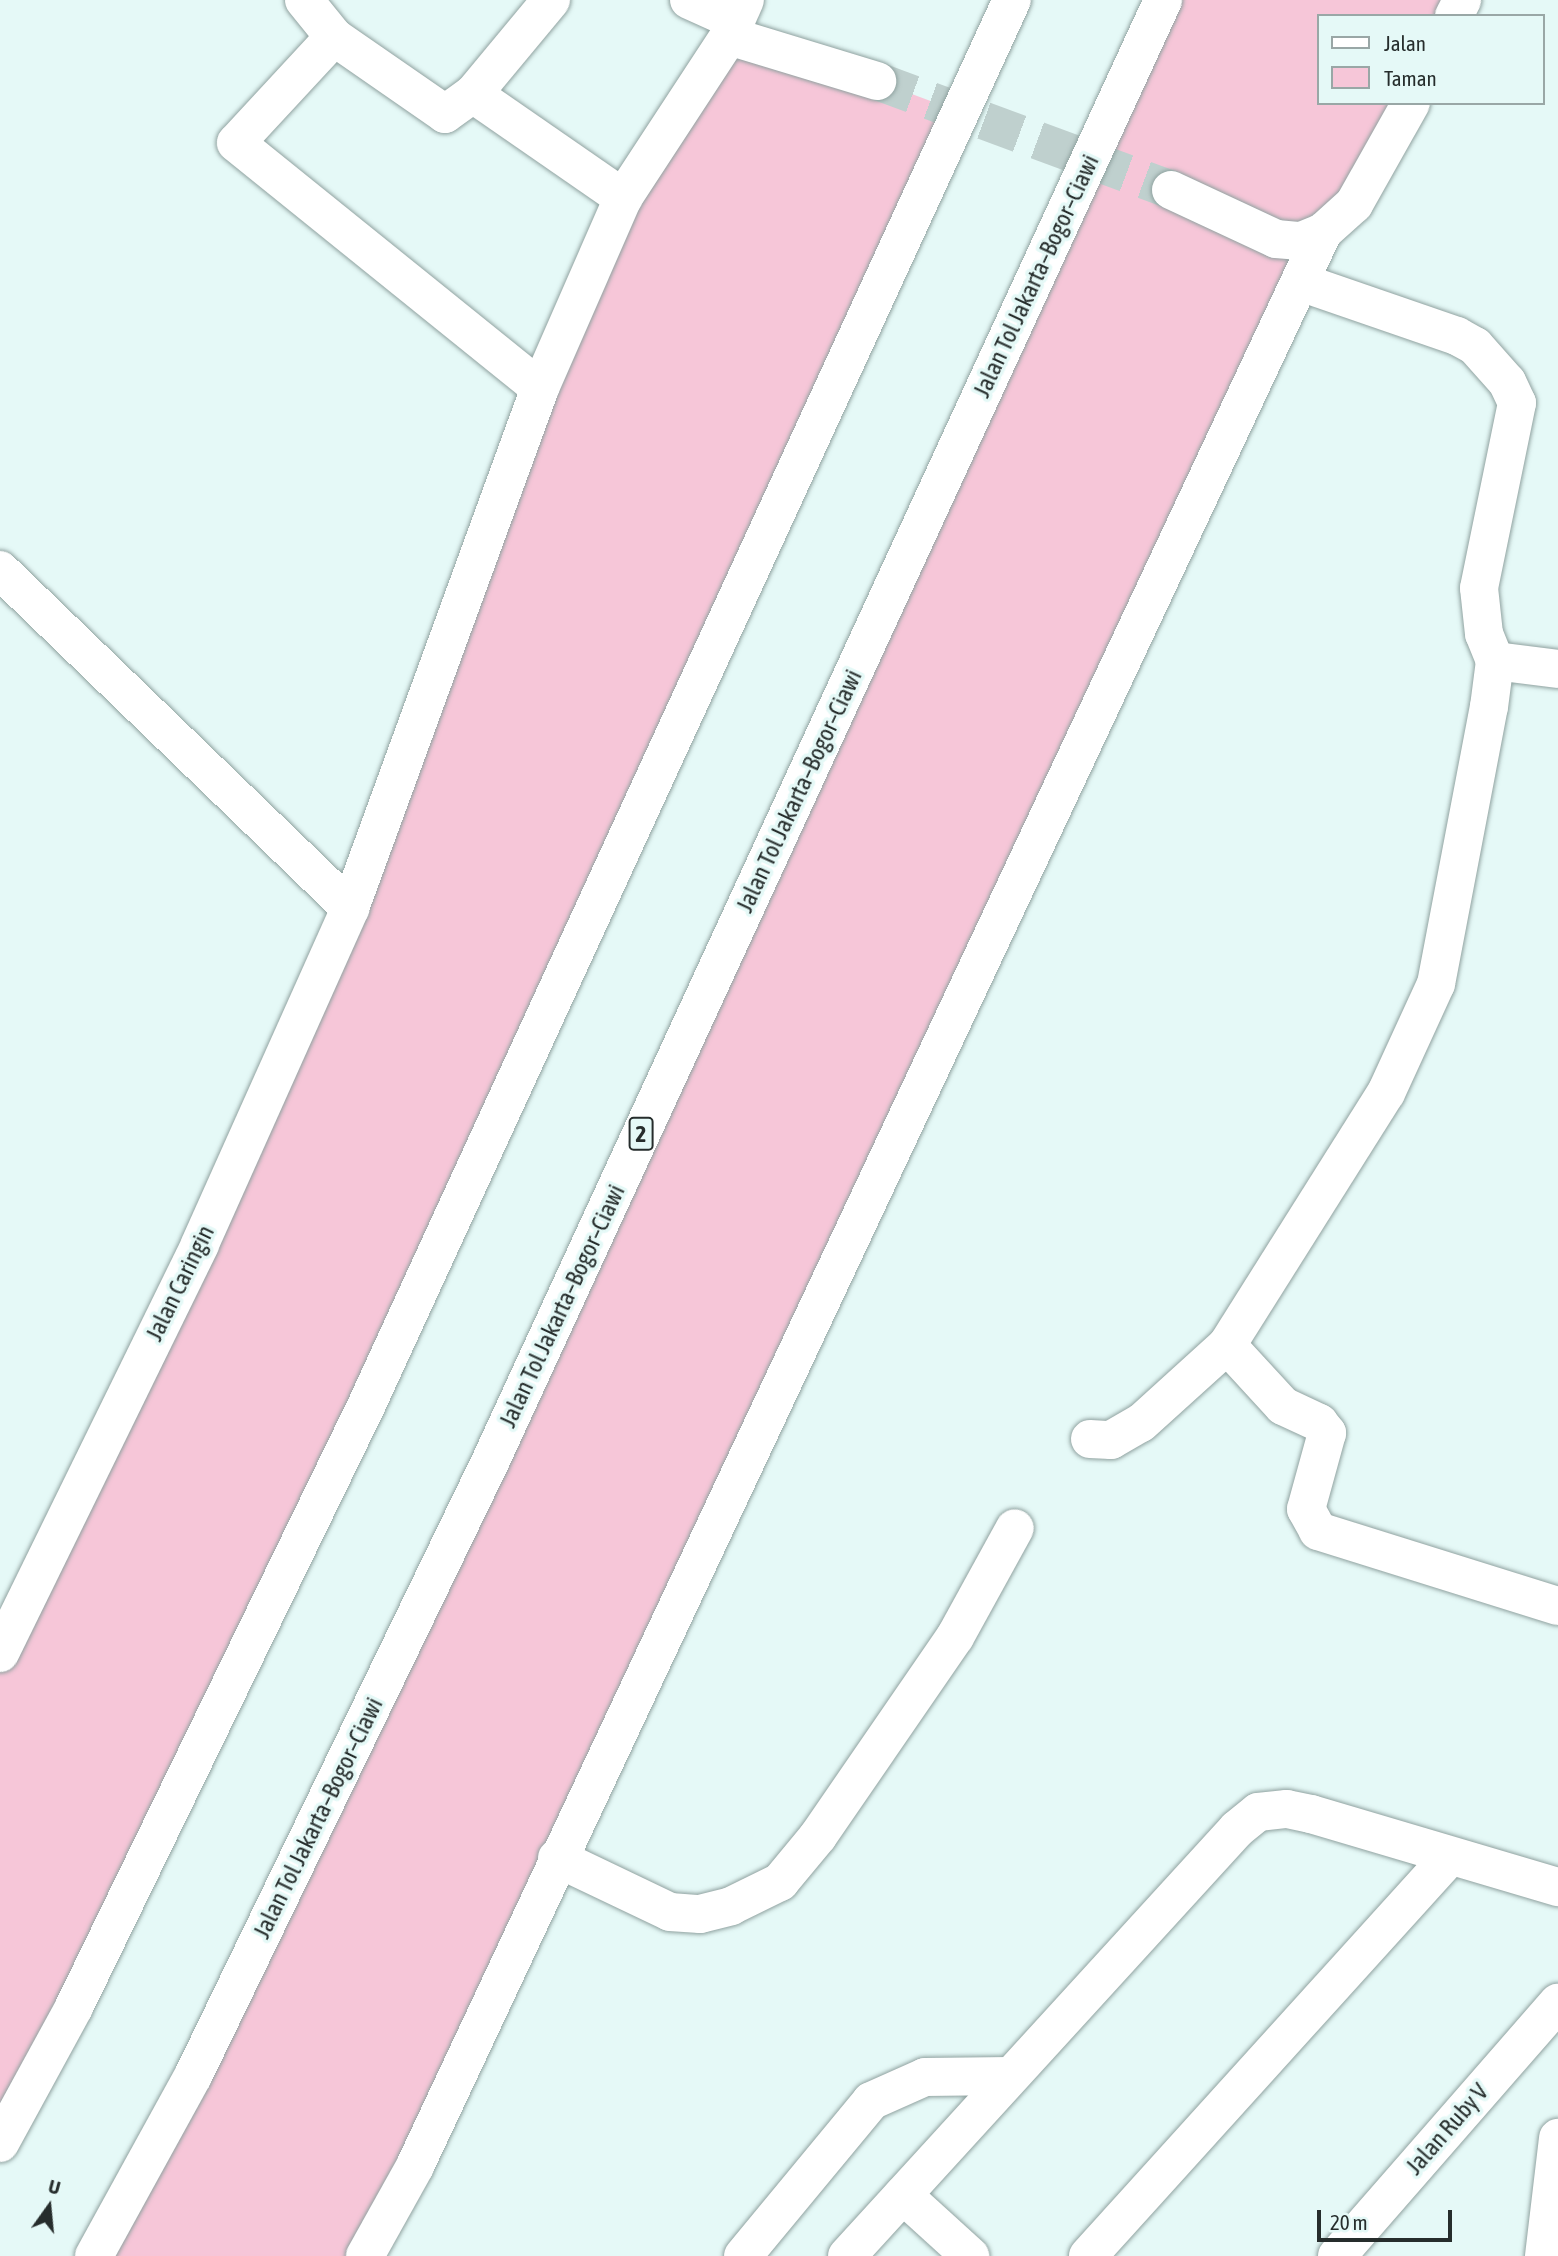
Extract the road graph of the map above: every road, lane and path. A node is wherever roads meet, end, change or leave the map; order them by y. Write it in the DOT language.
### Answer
graph roads {
  1 [pos="304,0"];
  2 [pos="551,0"];
  3 [pos="689,0"];
  4 [pos="1012,0"];
  5 [pos="1163,0"];
  6 [pos="737,19"];
  7 [pos="334,37"];
  8 [pos="877,81"];
  9 [pos="473,94"];
  10 [pos="1410,105"];
  11 [pos="1171,190"];
  12 [pos="623,198"];
  13 [pos="1323,232"];
  14 [pos="1300,282"];
  15 [pos="540,388"];
  16 [pos="0,570"];
  17 [pos="1494,662"];
  18 [pos="1558,669"];
  19 [pos="350,908"];
  20 [pos="1227,1345"];
  21 [pos="1090,1439"];
  22 [pos="1015,1528"];
  23 [pos="1558,1606"];
  24 [pos="0,1653"];
  25 [pos="1450,1856"];
  26 [pos="557,1858"];
  27 [pos="1558,1887"];
  28 [pos="1558,2003"];
  29 [pos="1010,2076"];
  30 [pos="1558,2138"];
  31 [pos="0,2143"];
  32 [pos="903,2195"];
  33 [pos="94,2256"];
  34 [pos="365,2256"];
  35 [pos="743,2256"];
  36 [pos="847,2256"];
  37 [pos="970,2256"];
  38 [pos="1088,2256"];
  39 [pos="1337,2256"];
  40 [pos="1544,2256"];
  1 -- 7 [label="main road"];
  2 -- 9 [label="main road"];
  3 -- 6 [label="main road"];
  4 -- 31 [label="main road"];
  5 -- 33 [label="main road, Jalan Tol Jakarta–Bogor–Ciawi / 2"];
  6 -- 8 [label="main road"];
  6 -- 12 [label="main road, Jalan Caringin"];
  7 -- 9 [label="main road"];
  7 -- 15 [label="main road"];
  9 -- 12 [label="main road"];
  10 -- 13 [label="main road"];
  11 -- 13 [label="main road"];
  12 -- 15 [label="main road, Jalan Caringin"];
  13 -- 14 [label="main road"];
  14 -- 17 [label="main road"];
  14 -- 26 [label="main road"];
  15 -- 19 [label="main road, Jalan Caringin"];
  16 -- 19 [label="main road"];
  17 -- 18 [label="main road"];
  17 -- 20 [label="main road"];
  19 -- 24 [label="main road, Jalan Caringin"];
  20 -- 21 [label="main road"];
  20 -- 23 [label="main road"];
  22 -- 26 [label="main road"];
  25 -- 27 [label="main road"];
  25 -- 29 [label="main road"];
  25 -- 38 [label="main road"];
  26 -- 34 [label="main road"];
  28 -- 39 [label="main road, Jalan Ruby V"];
  29 -- 32 [label="main road"];
  29 -- 35 [label="main road"];
  30 -- 40 [label="main road"];
  32 -- 36 [label="main road"];
  32 -- 37 [label="main road"];
}
